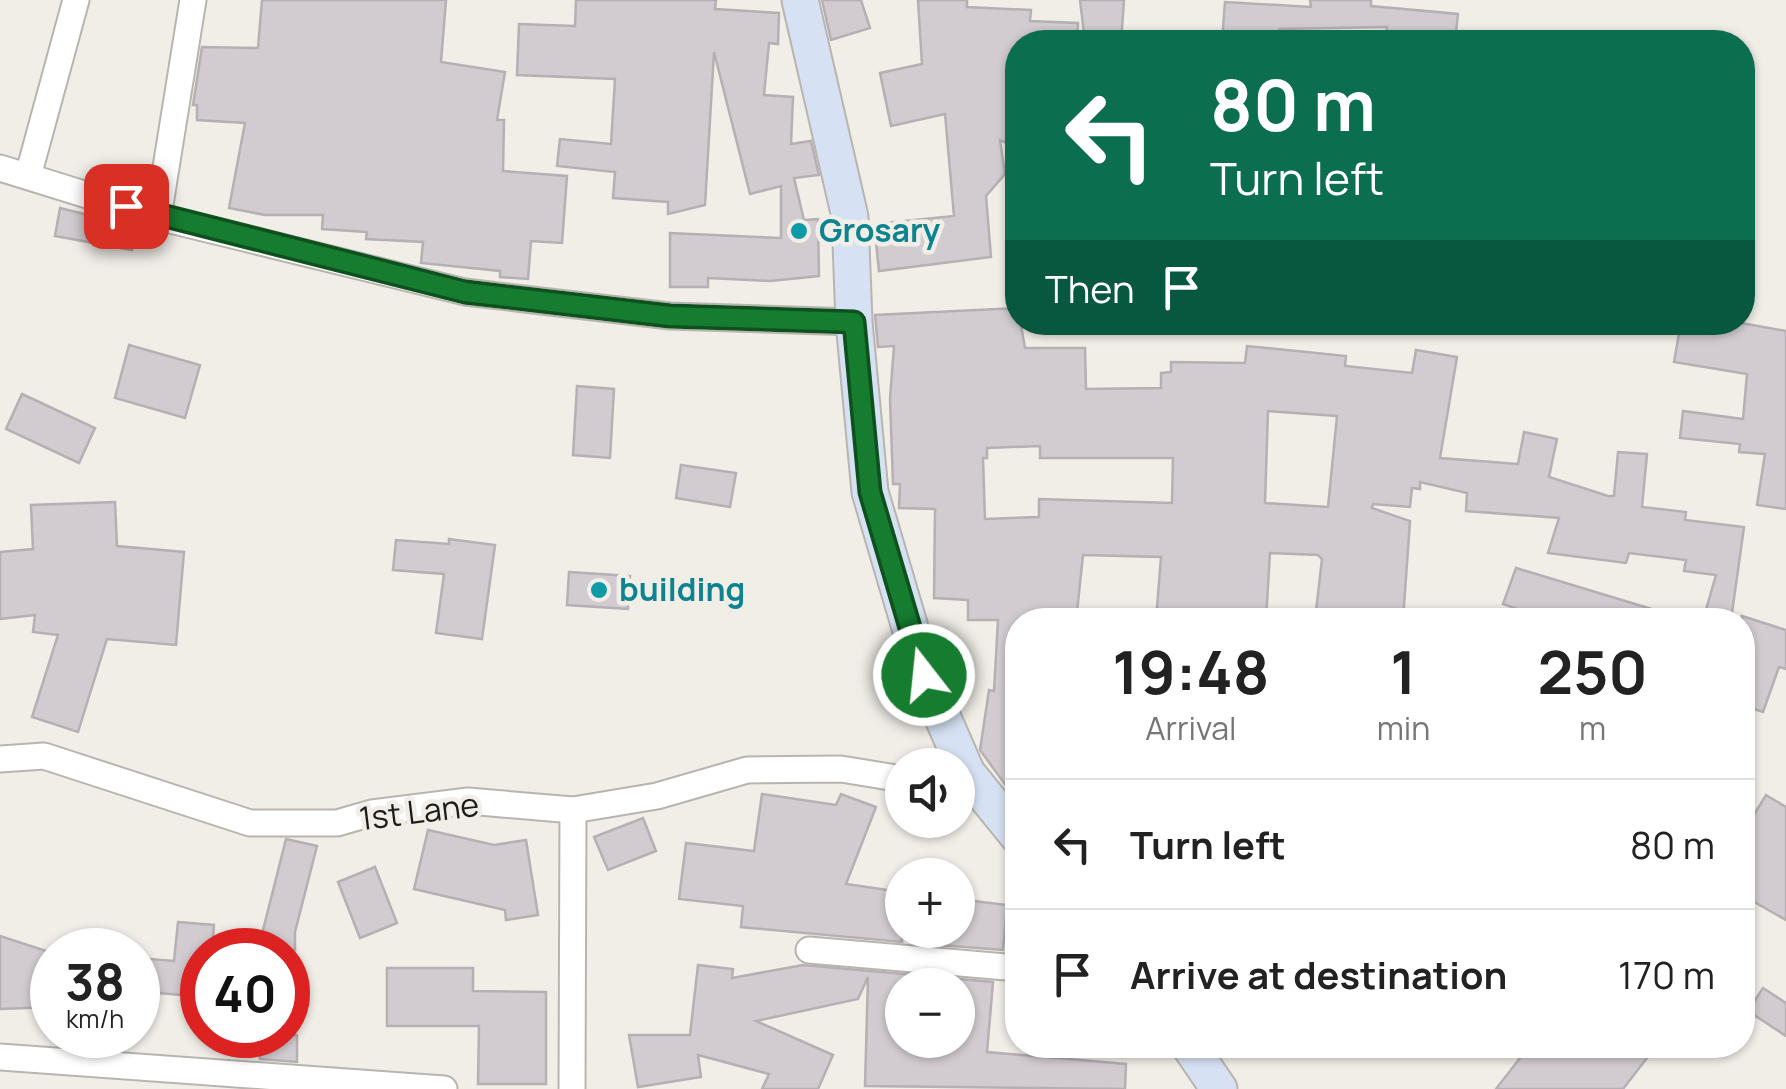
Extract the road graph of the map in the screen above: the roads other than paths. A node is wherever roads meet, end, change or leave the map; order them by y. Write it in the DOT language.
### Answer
graph roads {
  1 [pos="76,0"];
  2 [pos="194,0"];
  3 [pos="800,0"];
  4 [pos="0,168"];
  5 [pos="28,176"];
  6 [pos="158,217"];
  7 [pos="854,322"];
  8 [pos="952,748"];
  9 [pos="0,760"];
  10 [pos="885,775"];
  11 [pos="975,796"];
  12 [pos="574,810"];
  13 [pos="1005,824"];
  14 [pos="809,950"];
  15 [pos="1005,967"];
  16 [pos="0,1057"];
  17 [pos="1198,1058"];
  18 [pos="444,1089"];
  19 [pos="572,1089"];
  20 [pos="1219,1089"];
  1 -- 5 [label="street"];
  2 -- 6 [label="street"];
  3 -- 7 [label="street"];
  4 -- 5 [label="street"];
  5 -- 6 [label="street"];
  6 -- 7 [label="street"];
  7 -- 8 [label="street"];
  9 -- 12 [label="street, 1st Lane"];
  10 -- 12 [label="street, 1st Lane"];
  11 -- 13 [label="street"];
  12 -- 19 [label="street"];
  14 -- 15 [label="street"];
  16 -- 18 [label="street"];
  17 -- 20 [label="street"];
}
